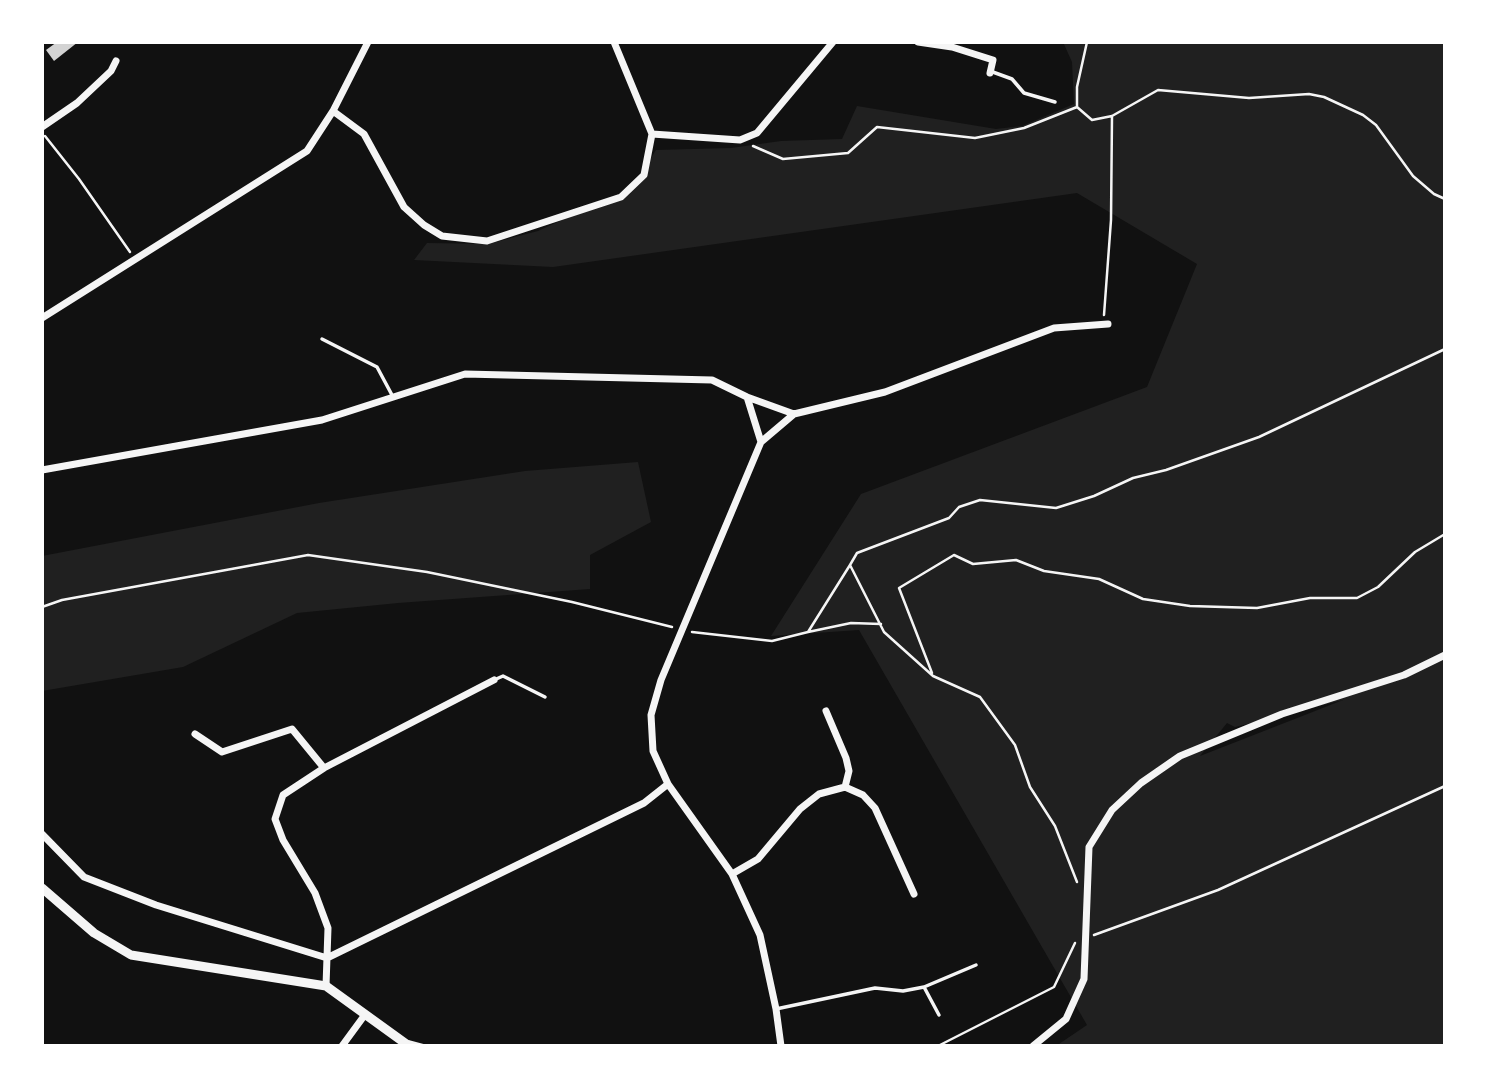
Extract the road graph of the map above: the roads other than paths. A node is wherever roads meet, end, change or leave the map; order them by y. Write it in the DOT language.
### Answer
graph roads {
  1 [pos="368,42"];
  2 [pos="614,42"];
  3 [pos="833,42"];
  4 [pos="918,42"];
  5 [pos="116,61"];
  6 [pos="990,72"];
  7 [pos="1055,102"];
  8 [pos="333,111"];
  9 [pos="42,127"];
  10 [pos="652,134"];
  11 [pos="42,318"];
  12 [pos="1106,325"];
  13 [pos="322,339"];
  14 [pos="393,397"];
  15 [pos="747,397"];
  16 [pos="794,414"];
  17 [pos="761,442"];
  18 [pos="42,470"];
  19 [pos="1445,655"];
  20 [pos="494,680"];
  21 [pos="545,697"];
  22 [pos="826,711"];
  23 [pos="195,734"];
  24 [pos="324,768"];
  25 [pos="668,784"];
  26 [pos="845,787"];
  27 [pos="42,834"];
  28 [pos="732,874"];
  29 [pos="42,888"];
  30 [pos="914,894"];
  31 [pos="327,958"];
  32 [pos="976,965"];
  33 [pos="326,986"];
  34 [pos="924,987"];
  35 [pos="776,1009"];
  36 [pos="939,1015"];
  37 [pos="364,1016"];
  38 [pos="406,1043"];
  39 [pos="342,1046"];
  40 [pos="424,1046"];
  41 [pos="781,1046"];
  42 [pos="1033,1046"];
  1 -- 8 [label="street"];
  2 -- 10 [label="street"];
  3 -- 10 [label="street"];
  4 -- 6 [label="street"];
  5 -- 9 [label="street"];
  6 -- 7 [label="lane"];
  8 -- 10 [label="street"];
  8 -- 11 [label="street"];
  12 -- 16 [label="street"];
  13 -- 14 [label="lane"];
  14 -- 15 [label="street"];
  14 -- 18 [label="street"];
  15 -- 16 [label="street"];
  15 -- 17 [label="street"];
  16 -- 17 [label="street"];
  17 -- 25 [label="street"];
  19 -- 42 [label="street"];
  20 -- 21 [label="lane"];
  20 -- 24 [label="street"];
  22 -- 26 [label="street"];
  23 -- 24 [label="street"];
  24 -- 31 [label="street"];
  25 -- 28 [label="street"];
  25 -- 31 [label="street"];
  26 -- 28 [label="street"];
  26 -- 30 [label="street"];
  27 -- 31 [label="street"];
  28 -- 35 [label="street"];
  29 -- 33 [label="street"];
  31 -- 33 [label="street"];
  32 -- 34 [label="lane"];
  33 -- 37 [label="street"];
  34 -- 35 [label="lane"];
  34 -- 36 [label="lane"];
  35 -- 41 [label="street"];
  37 -- 38 [label="street"];
  37 -- 39 [label="street"];
  38 -- 40 [label="lane"];
}
